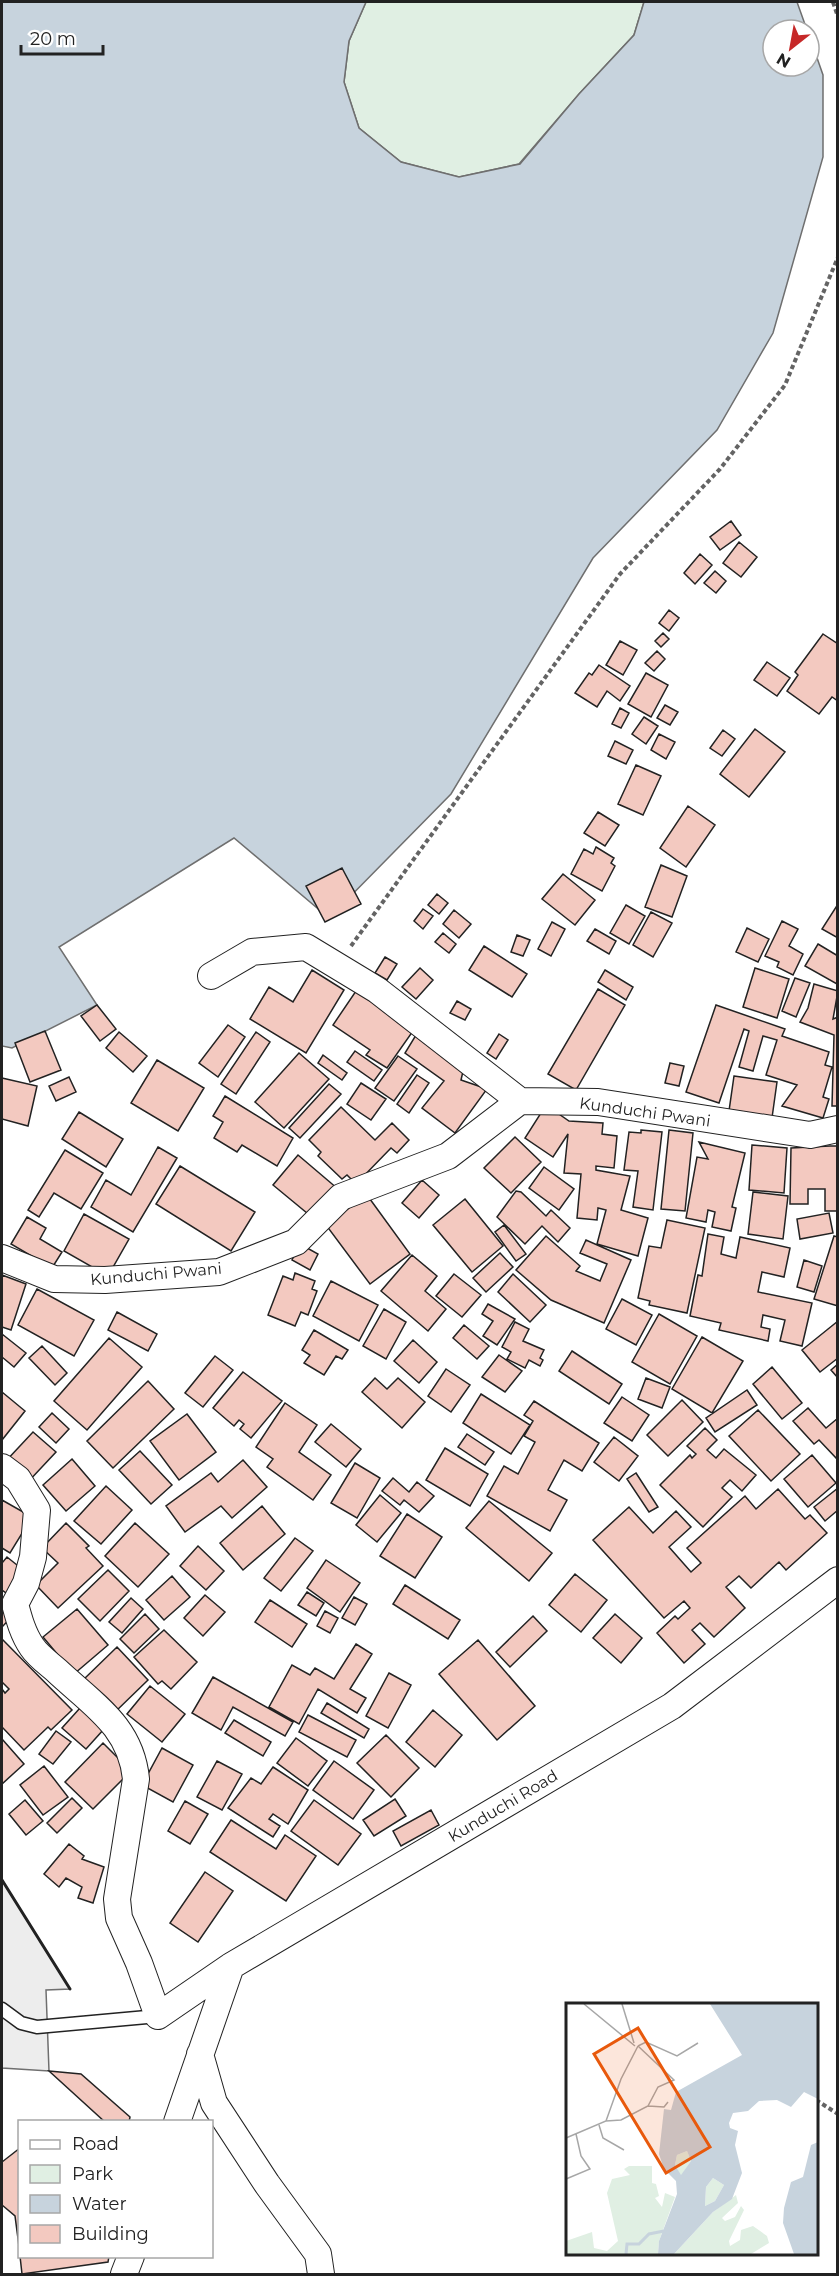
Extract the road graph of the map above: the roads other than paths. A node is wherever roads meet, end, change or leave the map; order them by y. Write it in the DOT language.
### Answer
graph roads {
  1 [pos="210,976"];
  2 [pos="520,1101"];
  3 [pos="837,1128"];
  4 [pos="2,1258"];
  5 [pos="2,1467"];
  6 [pos="837,1580"];
  7 [pos="231,1966"];
  8 [pos="2,2009"];
  9 [pos="158,2016"];
  10 [pos="200,2054"];
  11 [pos="177,2120"];
  12 [pos="129,2258"];
  13 [pos="124,2274"];
  14 [pos="321,2274"];
  1 -- 2 [label="street"];
  2 -- 3 [label="street, Kunduchi Pwani"];
  2 -- 4 [label="street, Kunduchi Pwani"];
  5 -- 9 [label="street"];
  6 -- 7 [label="street, Kunduchi Road"];
  7 -- 9 [label="street, Kunduchi Road"];
  7 -- 10 [label="street"];
  8 -- 9 [label="lane"];
  10 -- 11 [label="street"];
  10 -- 14 [label="street"];
  12 -- 13 [label="street"];
}
